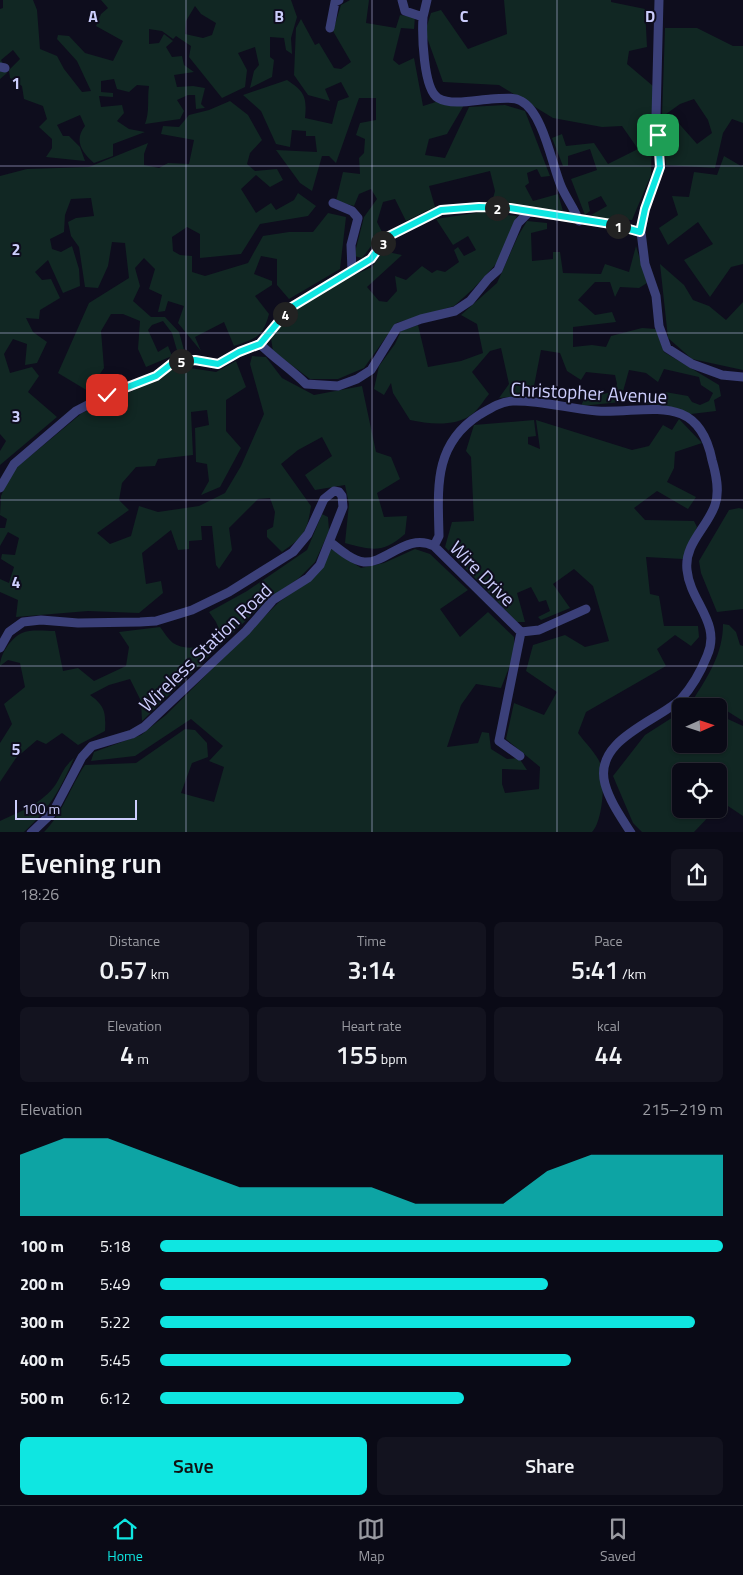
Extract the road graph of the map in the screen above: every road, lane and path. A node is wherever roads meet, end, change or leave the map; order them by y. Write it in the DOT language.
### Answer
graph roads {
  1 [pos="339,0"];
  2 [pos="402,0"];
  3 [pos="427,0"];
  4 [pos="659,0"];
  5 [pos="423,16"];
  6 [pos="330,28"];
  7 [pos="333,203"];
  8 [pos="530,211"];
  9 [pos="578,220"];
  10 [pos="640,232"];
  11 [pos="352,271"];
  12 [pos="260,344"];
  13 [pos="743,377"];
  14 [pos="0,488"];
  15 [pos="330,542"];
  16 [pos="434,546"];
  17 [pos="586,609"];
  18 [pos="521,632"];
  19 [pos="0,648"];
  20 [pos="520,756"];
  21 [pos="31,832"];
  22 [pos="631,832"];
  1 -- 6 [label="street"];
  2 -- 5 [label="street"];
  3 -- 5 [label="street"];
  4 -- 10 [label="street"];
  5 -- 9 [label="street"];
  7 -- 11 [label="street"];
  8 -- 9 [label="street"];
  8 -- 11 [label="street"];
  8 -- 12 [label="street"];
  9 -- 10 [label="street"];
  10 -- 13 [label="street"];
  11 -- 12 [label="street"];
  12 -- 14 [label="street"];
  15 -- 16 [label="street, Wire Drive"];
  15 -- 19 [label="street, Wireless Station Road"];
  15 -- 21 [label="street, Wireless Station Road"];
  16 -- 18 [label="street, Wire Drive"];
  16 -- 22 [label="street, Christopher Avenue"];
  17 -- 18 [label="street, Wire Drive"];
  18 -- 20 [label="street"];
}
